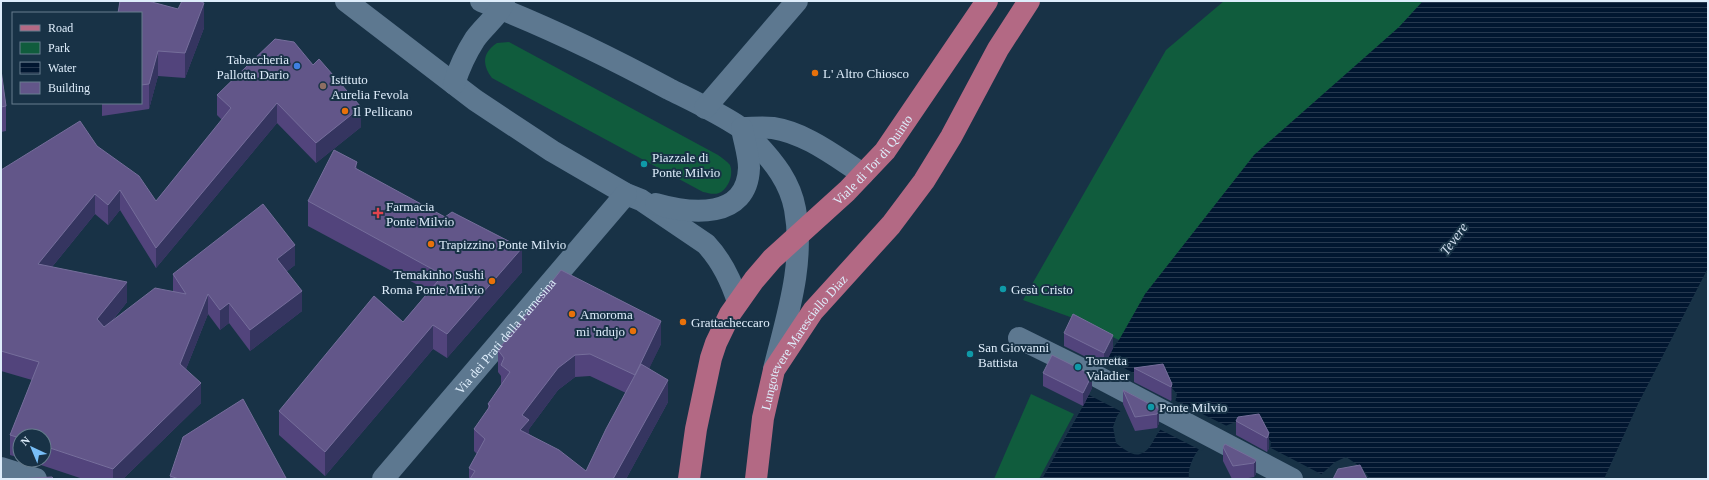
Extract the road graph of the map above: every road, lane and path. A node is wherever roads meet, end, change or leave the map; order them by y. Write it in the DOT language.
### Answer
graph roads {
  1 [pos="346,1"];
  2 [pos="481,1"];
  3 [pos="797,1"];
  4 [pos="987,1"];
  5 [pos="1029,1"];
  6 [pos="502,5"];
  7 [pos="454,84"];
  8 [pos="704,108"];
  9 [pos="742,128"];
  10 [pos="864,174"];
  11 [pos="633,197"];
  12 [pos="799,234"];
  13 [pos="738,302"];
  14 [pos="1019,338"];
  15 [pos="774,370"];
  16 [pos="691,456"];
  17 [pos="1,468"];
  18 [pos="36,479"];
  19 [pos="383,479"];
  20 [pos="679,479"];
  21 [pos="689,479"];
  22 [pos="756,479"];
  23 [pos="1292,479"];
  1 -- 7 [label="street"];
  2 -- 6 [label="street"];
  3 -- 8 [label="street"];
  4 -- 10 [label="main road, Viale di Tor di Quinto"];
  5 -- 15 [label="main road, Lungotevere Maresciallo Diaz"];
  6 -- 7 [label="street"];
  6 -- 8 [label="street"];
  7 -- 11 [label="street"];
  8 -- 9 [label="street"];
  9 -- 10 [label="street"];
  9 -- 11 [label="street"];
  9 -- 12 [label="street"];
  10 -- 12 [label="main road, Viale di Tor di Quinto"];
  11 -- 13 [label="street"];
  11 -- 19 [label="street, Via dei Prati della Farnesina"];
  12 -- 13 [label="main road, Viale di Tor di Quinto"];
  12 -- 15 [label="street"];
  13 -- 16 [label="main road"];
  14 -- 23 [label="street"];
  15 -- 22 [label="main road, Lungotevere Maresciallo Diaz"];
  16 -- 20 [label="street"];
  16 -- 21 [label="main road"];
  17 -- 18 [label="street"];
}
